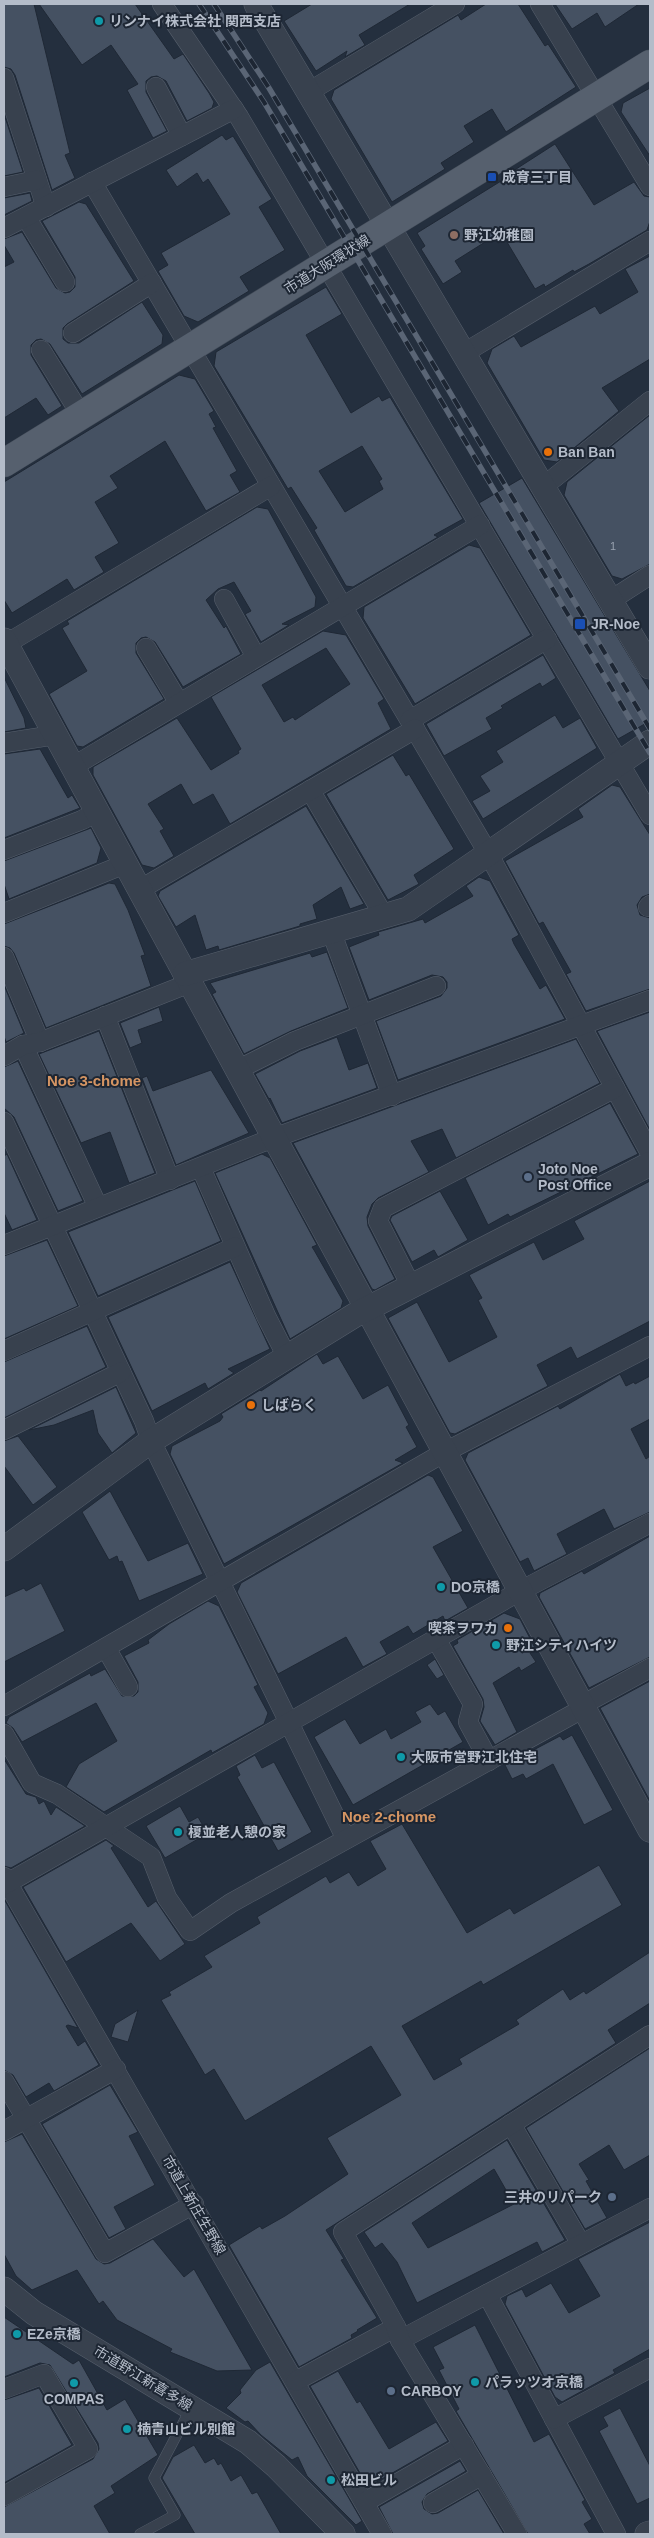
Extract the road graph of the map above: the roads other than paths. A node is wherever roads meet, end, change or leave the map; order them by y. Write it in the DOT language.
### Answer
graph roads {
  1 [pos="162,4"];
  2 [pos="256,4"];
  3 [pos="455,4"];
  4 [pos="540,4"];
  5 [pos="650,64"];
  6 [pos="4,78"];
  7 [pos="156,87"];
  8 [pos="310,91"];
  9 [pos="597,97"];
  10 [pos="234,109"];
  11 [pos="182,136"];
  12 [pos="37,180"];
  13 [pos="92,182"];
  14 [pos="650,186"];
  15 [pos="4,187"];
  16 [pos="46,207"];
  17 [pos="26,217"];
  18 [pos="389,225"];
  19 [pos="4,228"];
  20 [pos="650,241"];
  21 [pos="326,264"];
  22 [pos="64,282"];
  23 [pos="152,283"];
  24 [pos="73,333"];
  25 [pos="190,348"];
  26 [pos="40,350"];
  27 [pos="464,353"];
  28 [pos="650,401"];
  29 [pos="81,415"];
  30 [pos="4,463"];
  31 [pos="272,486"];
  32 [pos="544,486"];
  33 [pos="480,525"];
  34 [pos="650,575"];
  35 [pos="224,599"];
  36 [pos="611,600"];
  37 [pos="343,606"];
  38 [pos="546,639"];
  39 [pos="5,642"];
  40 [pos="146,648"];
  41 [pos="256,657"];
  42 [pos="650,667"];
  43 [pos="179,703"];
  44 [pos="412,724"];
  45 [pos="55,735"];
  46 [pos="650,742"];
  47 [pos="4,743"];
  48 [pos="619,762"];
  49 [pos="72,767"];
  50 [pos="310,790"];
  51 [pos="97,812"];
  52 [pos="650,815"];
  53 [pos="4,850"];
  54 [pos="488,853"];
  55 [pos="125,864"];
  56 [pos="139,890"];
  57 [pos="4,913"];
  58 [pos="384,916"];
  59 [pos="331,931"];
  60 [pos="4,957"];
  61 [pos="187,978"];
  62 [pos="436,986"];
  63 [pos="9,989"];
  64 [pos="650,1000"];
  65 [pos="360,1015"];
  66 [pos="105,1016"];
  67 [pos="581,1026"];
  68 [pos="32,1044"];
  69 [pos="4,1056"];
  70 [pos="237,1070"];
  71 [pos="615,1088"];
  72 [pos="392,1096"];
  73 [pos="4,1122"];
  74 [pos="275,1140"];
  75 [pos="650,1152"];
  76 [pos="650,1164"];
  77 [pos="201,1168"];
  78 [pos="170,1180"];
  79 [pos="98,1207"];
  80 [pos="52,1224"];
  81 [pos="4,1245"];
  82 [pos="235,1247"];
  83 [pos="412,1286"];
  84 [pos="367,1309"];
  85 [pos="92,1311"];
  86 [pos="650,1346"];
  87 [pos="4,1351"];
  88 [pos="287,1357"];
  89 [pos="121,1372"];
  90 [pos="4,1430"];
  91 [pos="151,1441"];
  92 [pos="445,1452"];
  93 [pos="650,1523"];
  94 [pos="4,1550"];
  95 [pos="220,1582"];
  96 [pos="520,1591"];
  97 [pos="436,1639"];
  98 [pos="106,1648"];
  99 [pos="650,1668"];
  100 [pos="128,1687"];
  101 [pos="4,1706"];
  102 [pos="583,1707"];
  103 [pos="289,1722"];
  104 [pos="4,1734"];
  105 [pos="489,1761"];
  106 [pos="108,1827"];
  107 [pos="650,1830"];
  108 [pos="346,1839"];
  109 [pos="5,1882"];
  110 [pos="650,2035"];
  111 [pos="116,2069"];
  112 [pos="4,2081"];
  113 [pos="26,2118"];
  114 [pos="511,2124"];
  115 [pos="4,2130"];
  116 [pos="194,2204"];
  117 [pos="650,2208"];
  118 [pos="581,2244"];
  119 [pos="4,2289"];
  120 [pos="487,2294"];
  121 [pos="398,2334"];
  122 [pos="650,2368"];
  123 [pos="296,2381"];
  124 [pos="4,2389"];
  125 [pos="192,2408"];
  126 [pos="554,2419"];
  127 [pos="464,2445"];
  128 [pos="482,2475"];
  129 [pos="4,2496"];
  130 [pos="365,2502"];
  131 [pos="433,2503"];
  132 [pos="140,2534"];
  133 [pos="343,2534"];
  134 [pos="382,2534"];
  135 [pos="517,2534"];
  136 [pos="616,2534"];
  1 -- 10 [label="street"];
  2 -- 8 [label="street"];
  3 -- 8 [label="street"];
  4 -- 9 [label="street"];
  5 -- 9 [label="main road, 市道大阪環状線"];
  6 -- 12 [label="street"];
  7 -- 11 [label="street"];
  8 -- 18 [label="street"];
  9 -- 14 [label="street"];
  9 -- 18 [label="main road, 市道大阪環状線"];
  10 -- 11 [label="street"];
  10 -- 21 [label="street"];
  11 -- 13 [label="street"];
  12 -- 15 [label="street"];
  12 -- 16 [label="street"];
  13 -- 16 [label="street"];
  13 -- 23 [label="street"];
  16 -- 17 [label="street"];
  17 -- 19 [label="street"];
  17 -- 22 [label="street"];
  18 -- 21 [label="main road, 市道大阪環状線"];
  18 -- 27 [label="street"];
  20 -- 27 [label="street"];
  21 -- 25 [label="main road, 市道大阪環状線"];
  21 -- 33 [label="street"];
  23 -- 24 [label="street"];
  23 -- 25 [label="street"];
  25 -- 29 [label="main road, 市道大阪環状線"];
  25 -- 31 [label="street"];
  26 -- 29 [label="street"];
  27 -- 32 [label="street"];
  28 -- 32 [label="street"];
  29 -- 30 [label="main road, 市道大阪環状線"];
  31 -- 37 [label="street"];
  31 -- 39 [label="street"];
  32 -- 36 [label="street"];
  33 -- 37 [label="street"];
  33 -- 38 [label="street"];
  34 -- 36 [label="street"];
  35 -- 41 [label="street"];
  36 -- 42 [label="street"];
  37 -- 41 [label="street"];
  37 -- 44 [label="street"];
  38 -- 44 [label="street"];
  38 -- 48 [label="street"];
  39 -- 45 [label="street"];
  40 -- 43 [label="street"];
  41 -- 43 [label="street"];
  43 -- 49 [label="street"];
  44 -- 50 [label="street"];
  44 -- 54 [label="street"];
  45 -- 47 [label="street"];
  45 -- 49 [label="street"];
  46 -- 48 [label="street"];
  48 -- 52 [label="street"];
  48 -- 54 [label="street"];
  49 -- 51 [label="street"];
  50 -- 56 [label="street"];
  50 -- 58 [label="street"];
  51 -- 53 [label="street"];
  51 -- 55 [label="street"];
  54 -- 58 [label="street"];
  54 -- 67 [label="street"];
  55 -- 56 [label="street"];
  55 -- 57 [label="street"];
  56 -- 61 [label="street"];
  58 -- 59 [label="street"];
  59 -- 61 [label="street"];
  59 -- 65 [label="street"];
  60 -- 63 [label="street"];
  61 -- 66 [label="street"];
  61 -- 70 [label="street"];
  62 -- 65 [label="street"];
  63 -- 68 [label="street"];
  64 -- 67 [label="street"];
  65 -- 70 [label="street"];
  65 -- 72 [label="street"];
  66 -- 68 [label="street"];
  66 -- 78 [label="street"];
  67 -- 71 [label="street"];
  67 -- 72 [label="street"];
  68 -- 69 [label="street"];
  68 -- 79 [label="street"];
  70 -- 74 [label="street"];
  71 -- 75 [label="street"];
  71 -- 83 [label="street"];
  72 -- 74 [label="street"];
  73 -- 80 [label="street"];
  74 -- 77 [label="street"];
  74 -- 84 [label="street"];
  76 -- 83 [label="street"];
  77 -- 78 [label="street"];
  77 -- 82 [label="street"];
  78 -- 79 [label="street"];
  79 -- 80 [label="street"];
  80 -- 81 [label="street"];
  80 -- 85 [label="street"];
  82 -- 85 [label="street"];
  82 -- 88 [label="street"];
  83 -- 84 [label="street"];
  84 -- 88 [label="street"];
  84 -- 92 [label="street"];
  85 -- 87 [label="street"];
  85 -- 89 [label="street"];
  86 -- 92 [label="street"];
  88 -- 91 [label="street"];
  89 -- 90 [label="street"];
  89 -- 91 [label="street"];
  91 -- 94 [label="street"];
  91 -- 95 [label="street"];
  92 -- 95 [label="street"];
  92 -- 96 [label="street"];
  93 -- 96 [label="street"];
  95 -- 98 [label="street"];
  95 -- 103 [label="street"];
  96 -- 97 [label="street"];
  96 -- 102 [label="street"];
  97 -- 103 [label="street"];
  97 -- 105 [label="street"];
  98 -- 100 [label="street"];
  98 -- 101 [label="street"];
  99 -- 102 [label="street"];
  102 -- 105 [label="street"];
  102 -- 107 [label="street"];
  103 -- 106 [label="street"];
  103 -- 108 [label="street"];
  104 -- 106 [label="street"];
  105 -- 108 [label="street"];
  106 -- 108 [label="street"];
  106 -- 109 [label="street"];
  109 -- 111 [label="street, 市道上新庄生野線"];
  110 -- 114 [label="street"];
  111 -- 113 [label="street"];
  111 -- 116 [label="street, 市道上新庄生野線"];
  112 -- 113 [label="street"];
  113 -- 115 [label="street"];
  113 -- 116 [label="street"];
  114 -- 118 [label="street"];
  114 -- 121 [label="street"];
  116 -- 123 [label="street, 市道上新庄生野線"];
  117 -- 118 [label="street"];
  118 -- 120 [label="street"];
  119 -- 125 [label="street, 市道野江新喜多線"];
  120 -- 121 [label="street"];
  120 -- 126 [label="street"];
  121 -- 123 [label="street"];
  121 -- 127 [label="street"];
  122 -- 126 [label="street"];
  123 -- 130 [label="street, 市道上新庄生野線"];
  124 -- 129 [label="street"];
  125 -- 132 [label="lane"];
  125 -- 133 [label="street, 市道野江新喜多線"];
  126 -- 136 [label="street"];
  127 -- 128 [label="street"];
  127 -- 130 [label="street"];
  128 -- 131 [label="street"];
  128 -- 135 [label="street"];
  130 -- 134 [label="street, 市道上新庄生野線"];
}
